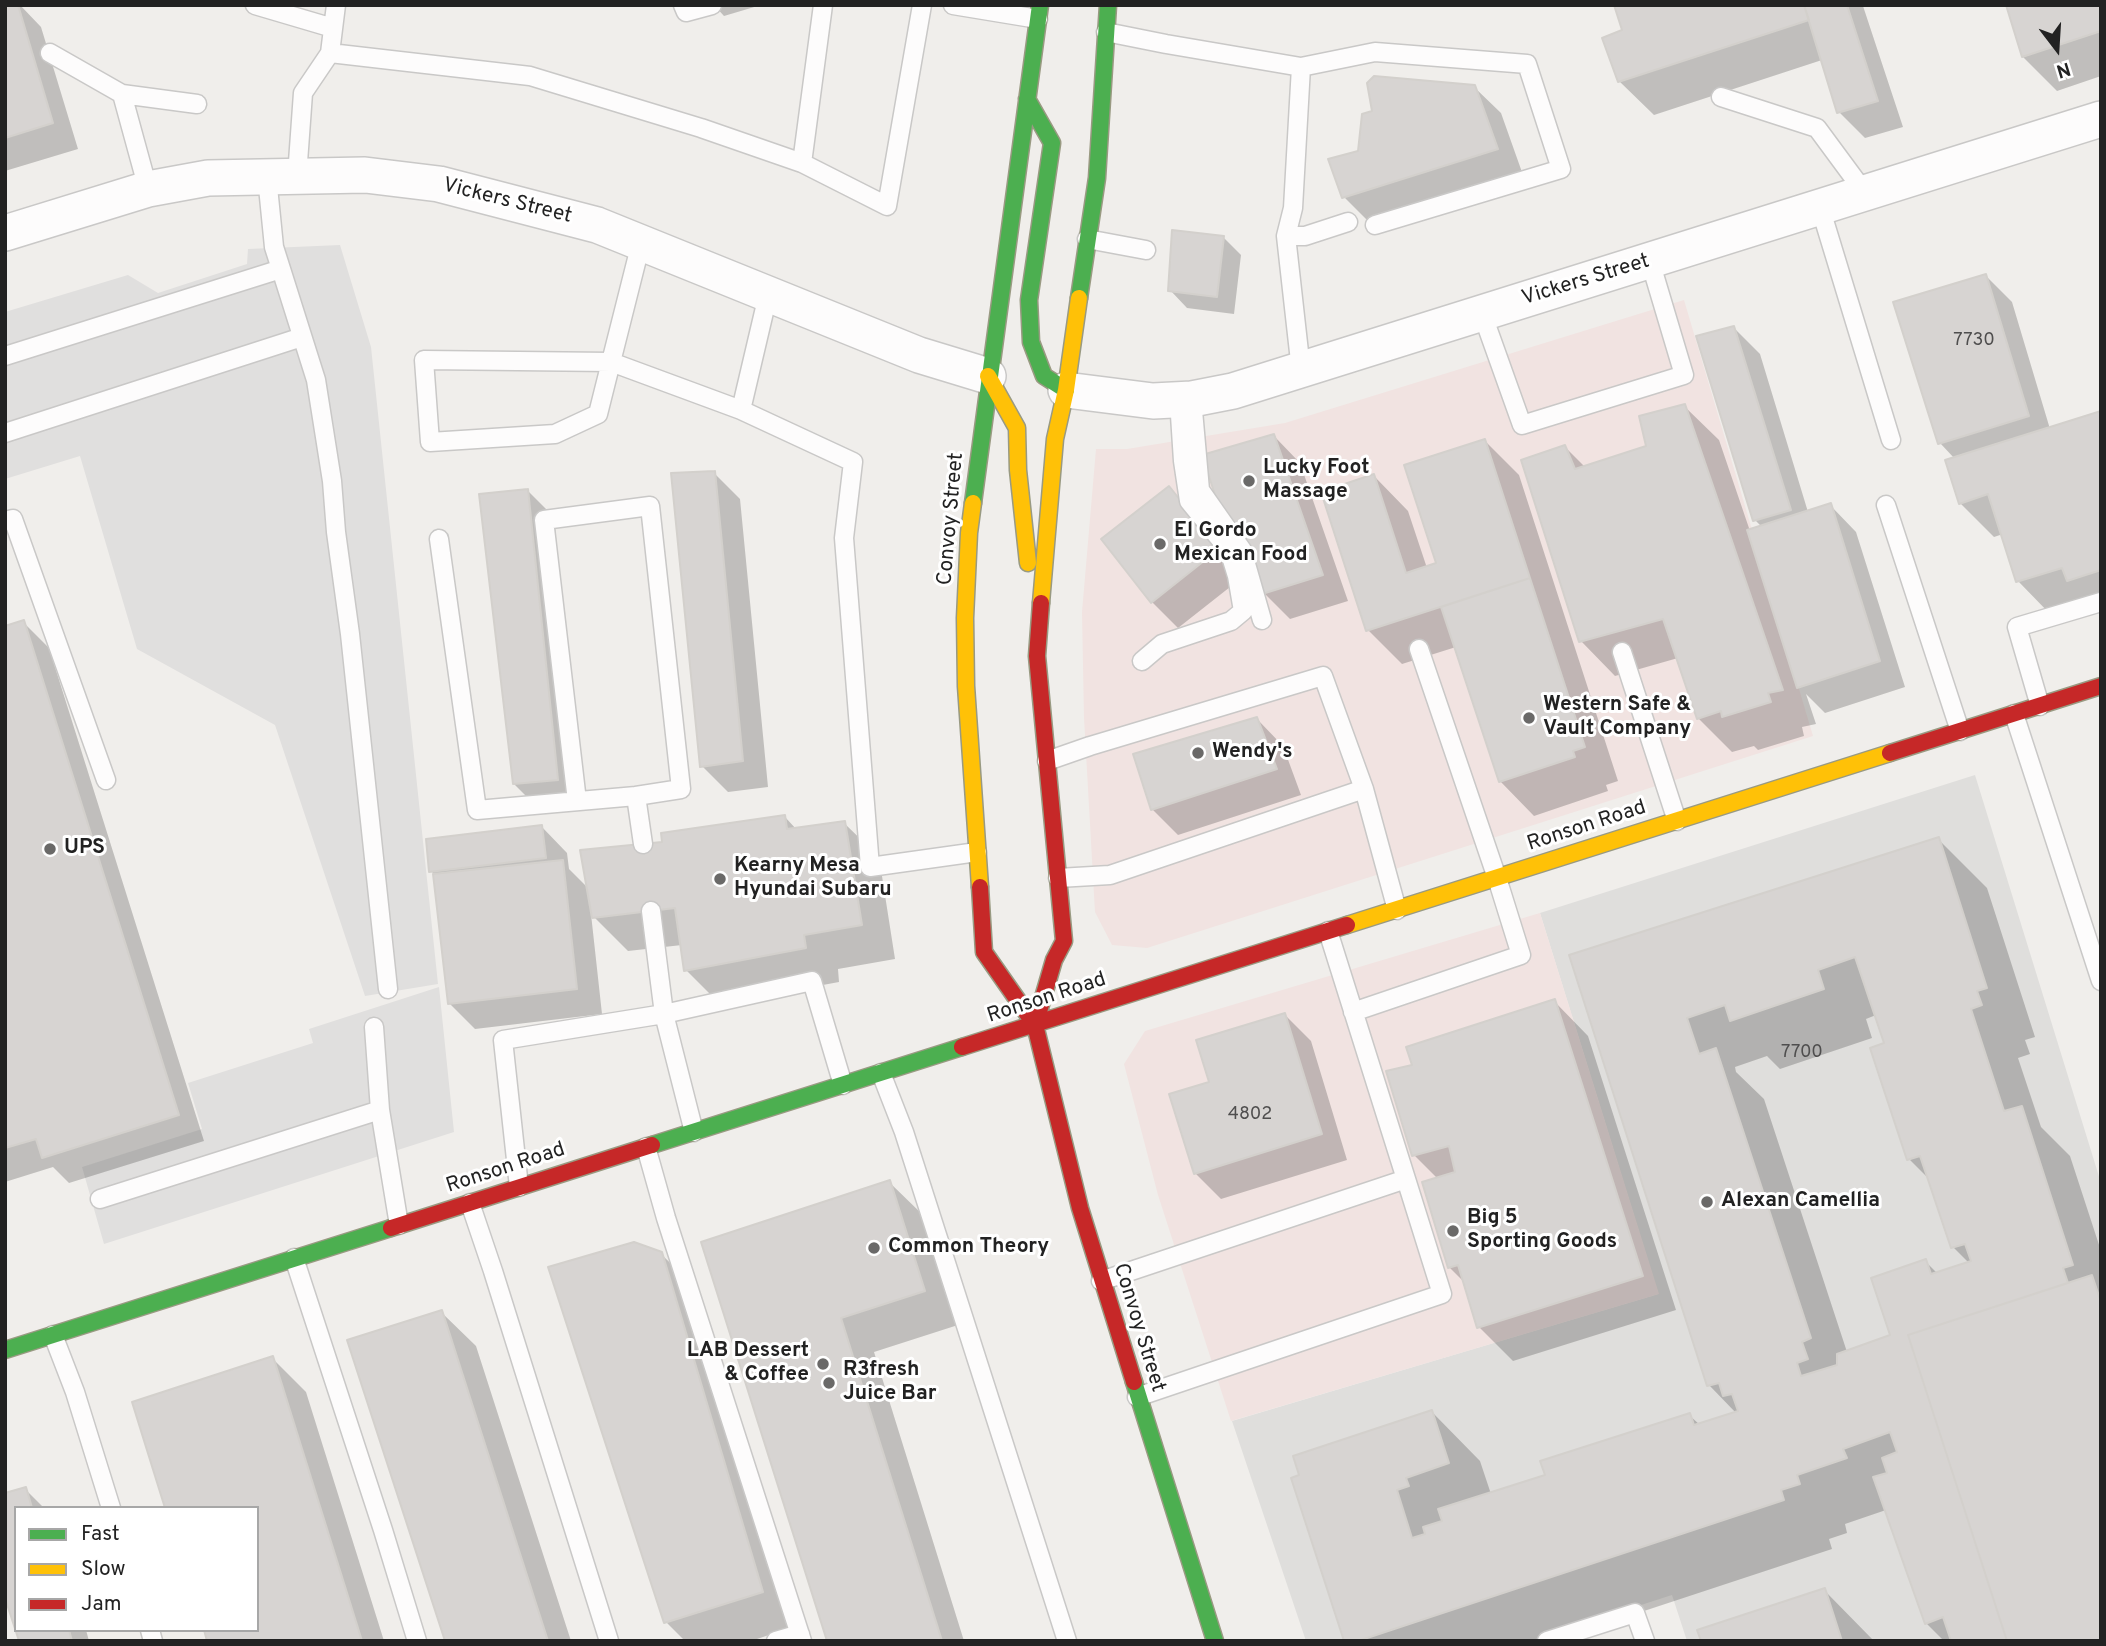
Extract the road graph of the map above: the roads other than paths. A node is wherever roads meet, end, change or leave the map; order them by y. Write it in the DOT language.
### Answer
graph roads {
  1 [pos="255,5"];
  2 [pos="337,5"];
  3 [pos="684,5"];
  4 [pos="712,5"];
  5 [pos="823,5"];
  6 [pos="922,5"];
  7 [pos="953,5"];
  8 [pos="1108,5"];
  9 [pos="1039,12"];
  10 [pos="333,28"];
  11 [pos="1106,32"];
  12 [pos="50,53"];
  13 [pos="330,53"];
  14 [pos="1301,67"];
  15 [pos="122,94"];
  16 [pos="1721,97"];
  17 [pos="1027,99"];
  18 [pos="197,104"];
  19 [pos="2101,119"];
  20 [pos="802,163"];
  21 [pos="282,177"];
  22 [pos="148,189"];
  23 [pos="1865,193"];
  24 [pos="1820,207"];
  25 [pos="1348,222"];
  26 [pos="1375,225"];
  27 [pos="5,233"];
  28 [pos="1286,236"];
  29 [pos="1087,239"];
  30 [pos="641,243"];
  31 [pos="1146,250"];
  32 [pos="1650,261"];
  33 [pos="281,269"];
  34 [pos="768,295"];
  35 [pos="1482,313"];
  36 [pos="302,337"];
  37 [pos="5,356"];
  38 [pos="611,362"];
  39 [pos="1301,370"];
  40 [pos="988,376"];
  41 [pos="1066,390"];
  42 [pos="1186,400"];
  43 [pos="741,410"];
  44 [pos="5,433"];
  45 [pos="1891,440"];
  46 [pos="1885,505"];
  47 [pos="5,521"];
  48 [pos="439,539"];
  49 [pos="2101,602"];
  50 [pos="1262,620"];
  51 [pos="1419,649"];
  52 [pos="1622,652"];
  53 [pos="1037,656"];
  54 [pos="1142,661"];
  55 [pos="2101,686"];
  56 [pos="2040,706"];
  57 [pos="2014,714"];
  58 [pos="1960,731"];
  59 [pos="1047,761"];
  60 [pos="106,780"];
  61 [pos="1364,789"];
  62 [pos="636,796"];
  63 [pos="577,801"];
  64 [pos="1677,821"];
  65 [pos="643,844"];
  66 [pos="976,852"];
  67 [pos="1058,878"];
  68 [pos="1497,878"];
  69 [pos="1397,910"];
  70 [pos="651,911"];
  71 [pos="1328,931"];
  72 [pos="2101,981"];
  73 [pos="388,989"];
  74 [pos="1353,1012"];
  75 [pos="664,1014"];
  76 [pos="1035,1024"];
  77 [pos="374,1027"];
  78 [pos="881,1073"];
  79 [pos="843,1085"];
  80 [pos="380,1110"];
  81 [pos="694,1132"];
  82 [pos="646,1147"];
  83 [pos="1406,1179"];
  84 [pos="519,1187"];
  85 [pos="100,1199"];
  86 [pos="470,1203"];
  87 [pos="399,1225"];
  88 [pos="294,1258"];
  89 [pos="1101,1281"];
  90 [pos="53,1335"];
  91 [pos="5,1350"];
  92 [pos="1138,1397"];
  93 [pos="110,1506"];
  94 [pos="1575,1636"];
  95 [pos="801,1637"];
  96 [pos="417,1641"];
  97 [pos="609,1641"];
  98 [pos="776,1641"];
  99 [pos="1067,1641"];
  100 [pos="1214,1641"];
  101 [pos="1546,1641"];
  102 [pos="1645,1641"];
  1 -- 10 [label="lane"];
  2 -- 10 [label="lane"];
  3 -- 4 [label="lane"];
  5 -- 20 [label="lane"];
  6 -- 20 [label="lane"];
  7 -- 9 [label="lane"];
  8 -- 11 [label="main road"];
  9 -- 17 [label="main road, Convoy Street"];
  10 -- 13 [label="lane"];
  11 -- 14 [label="lane"];
  11 -- 29 [label="main road"];
  12 -- 15 [label="lane"];
  13 -- 20 [label="lane"];
  13 -- 21 [label="lane"];
  14 -- 26 [label="lane"];
  14 -- 28 [label="lane"];
  15 -- 18 [label="lane"];
  15 -- 22 [label="lane"];
  16 -- 23 [label="lane"];
  17 -- 40 [label="main road, Convoy Street"];
  17 -- 41 [label="main road"];
  19 -- 23 [label="street, Vickers Street"];
  21 -- 22 [label="street, Vickers Street"];
  21 -- 30 [label="street, Vickers Street"];
  21 -- 33 [label="lane"];
  22 -- 27 [label="street, Vickers Street"];
  23 -- 24 [label="street, Vickers Street"];
  24 -- 32 [label="street, Vickers Street"];
  24 -- 45 [label="lane"];
  25 -- 28 [label="lane"];
  28 -- 39 [label="lane"];
  29 -- 31 [label="lane"];
  29 -- 41 [label="main road"];
  30 -- 34 [label="street, Vickers Street"];
  30 -- 38 [label="lane"];
  32 -- 35 [label="street, Vickers Street"];
  32 -- 35 [label="lane"];
  33 -- 36 [label="lane"];
  33 -- 37 [label="lane"];
  34 -- 40 [label="street, Vickers Street"];
  34 -- 43 [label="lane"];
  35 -- 39 [label="street, Vickers Street"];
  36 -- 44 [label="lane"];
  36 -- 73 [label="lane"];
  38 -- 38 [label="lane"];
  38 -- 43 [label="lane"];
  39 -- 42 [label="street, Vickers Street"];
  40 -- 53 [label="main road"];
  40 -- 66 [label="main road, Convoy Street"];
  41 -- 42 [label="street, Vickers Street"];
  41 -- 53 [label="main road"];
  42 -- 50 [label="lane"];
  42 -- 54 [label="lane"];
  43 -- 66 [label="lane"];
  46 -- 58 [label="lane"];
  47 -- 60 [label="lane"];
  48 -- 63 [label="lane"];
  49 -- 56 [label="lane"];
  51 -- 68 [label="lane"];
  52 -- 64 [label="lane"];
  53 -- 59 [label="main road"];
  55 -- 56 [label="main road, Ronson Road"];
  56 -- 57 [label="main road, Ronson Road"];
  57 -- 58 [label="main road, Ronson Road"];
  57 -- 72 [label="lane"];
  58 -- 64 [label="main road, Ronson Road"];
  59 -- 61 [label="lane"];
  59 -- 67 [label="main road"];
  61 -- 67 [label="lane"];
  61 -- 69 [label="lane"];
  62 -- 63 [label="lane"];
  62 -- 63 [label="lane"];
  62 -- 65 [label="lane"];
  64 -- 68 [label="main road, Ronson Road"];
  66 -- 76 [label="main road, Convoy Street"];
  67 -- 76 [label="main road"];
  68 -- 69 [label="main road, Ronson Road"];
  68 -- 74 [label="lane"];
  69 -- 71 [label="main road, Ronson Road"];
  70 -- 75 [label="lane"];
  71 -- 74 [label="lane"];
  71 -- 76 [label="main road, Ronson Road"];
  74 -- 83 [label="lane"];
  75 -- 79 [label="lane"];
  75 -- 81 [label="lane"];
  75 -- 84 [label="lane"];
  76 -- 78 [label="main road, Ronson Road"];
  76 -- 89 [label="main road, Convoy Street"];
  77 -- 80 [label="lane"];
  78 -- 79 [label="main road, Ronson Road"];
  78 -- 99 [label="lane"];
  79 -- 81 [label="main road, Ronson Road"];
  80 -- 85 [label="lane"];
  80 -- 87 [label="lane"];
  81 -- 82 [label="main road, Ronson Road"];
  82 -- 84 [label="main road, Ronson Road"];
  82 -- 95 [label="lane"];
  83 -- 89 [label="lane"];
  83 -- 92 [label="lane"];
  84 -- 86 [label="main road, Ronson Road"];
  86 -- 87 [label="main road, Ronson Road"];
  86 -- 97 [label="lane"];
  87 -- 88 [label="main road, Ronson Road"];
  88 -- 90 [label="main road, Ronson Road"];
  88 -- 96 [label="lane"];
  89 -- 92 [label="main road, Convoy Street"];
  90 -- 91 [label="main road, Ronson Road"];
  90 -- 93 [label="lane"];
  92 -- 100 [label="main road, Convoy Street"];
  94 -- 101 [label="lane"];
  94 -- 102 [label="lane"];
  95 -- 98 [label="lane"];
}
